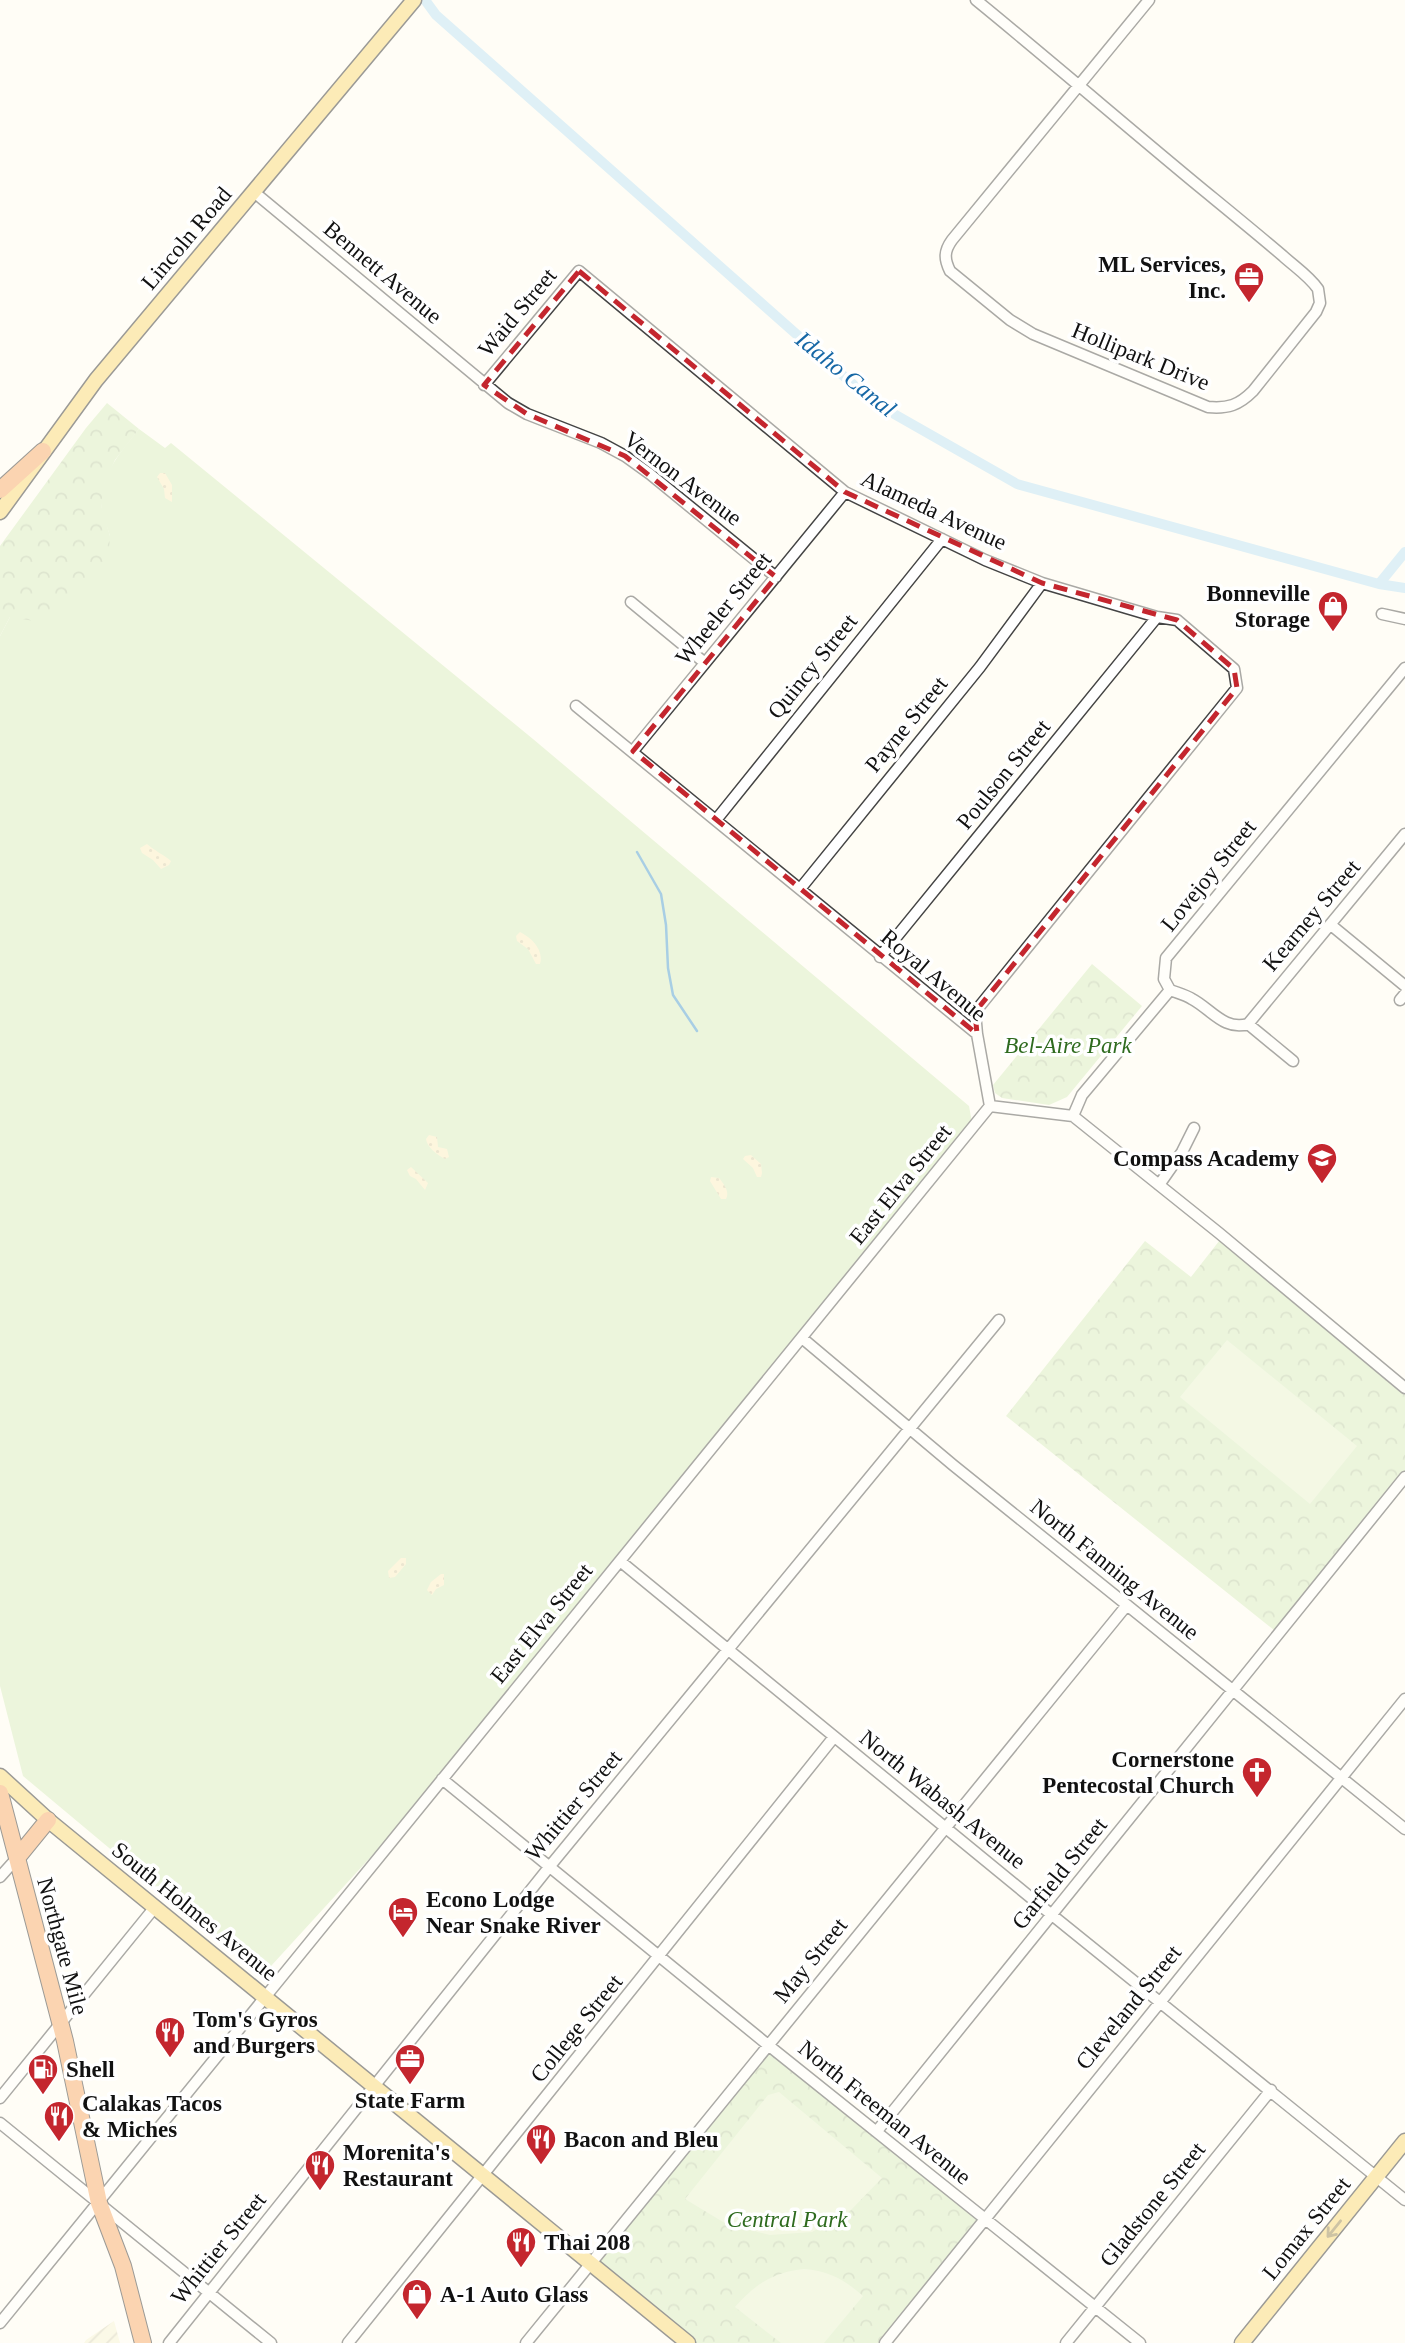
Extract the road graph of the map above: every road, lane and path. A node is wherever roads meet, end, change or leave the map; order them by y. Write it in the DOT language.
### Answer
graph roads {
  1 [pos="976,0"];
  2 [pos="1149,0"];
  3 [pos="410,5"];
  4 [pos="1078,85"];
  5 [pos="254,192"];
  6 [pos="584,274"];
  7 [pos="484,385"];
  8 [pos="43,451"];
  9 [pos="0,490"];
  10 [pos="845,492"];
  11 [pos="0,512"];
  12 [pos="942,539"];
  13 [pos="776,577"];
  14 [pos="1042,583"];
  15 [pos="631,602"];
  16 [pos="1382,614"];
  17 [pos="1157,617"];
  18 [pos="1405,619"];
  19 [pos="705,663"];
  20 [pos="1405,668"];
  21 [pos="576,706"];
  22 [pos="633,751"];
  23 [pos="716,820"];
  24 [pos="1405,834"];
  25 [pos="800,889"];
  26 [pos="1331,925"];
  27 [pos="880,957"];
  28 [pos="1405,986"];
  29 [pos="1170,990"];
  30 [pos="1248,1024"];
  31 [pos="977,1034"];
  32 [pos="1293,1060"];
  33 [pos="990,1106"];
  34 [pos="1073,1116"];
  35 [pos="1194,1128"];
  36 [pos="1159,1185"];
  37 [pos="999,1320"];
  38 [pos="802,1338"];
  39 [pos="1405,1388"];
  40 [pos="910,1429"];
  41 [pos="1405,1477"];
  42 [pos="620,1561"];
  43 [pos="1127,1605"];
  44 [pos="729,1650"];
  45 [pos="1234,1691"];
  46 [pos="1405,1699"];
  47 [pos="834,1737"];
  48 [pos="0,1776"];
  49 [pos="1341,1778"];
  50 [pos="442,1779"];
  51 [pos="0,1793"];
  52 [pos="48,1820"];
  53 [pos="944,1827"];
  54 [pos="1405,1829"];
  55 [pos="17,1858"];
  56 [pos="550,1866"];
  57 [pos="0,1877"];
  58 [pos="155,1907"];
  59 [pos="1052,1915"];
  60 [pos="660,1956"];
  61 [pos="264,1997"];
  62 [pos="1159,2002"];
  63 [pos="60,2024"];
  64 [pos="768,2045"];
  65 [pos="373,2088"];
  66 [pos="1270,2090"];
  67 [pos="0,2098"];
  68 [pos="0,2123"];
  69 [pos="877,2131"];
  70 [pos="1405,2141"];
  71 [pos="1377,2176"];
  72 [pos="483,2177"];
  73 [pos="1405,2200"];
  74 [pos="99,2203"];
  75 [pos="985,2220"];
  76 [pos="590,2264"];
  77 [pos="209,2294"];
  78 [pos="1095,2307"];
  79 [pos="0,2323"];
  80 [pos="143,2343"];
  81 [pos="169,2343"];
  82 [pos="271,2343"];
  83 [pos="348,2343"];
  84 [pos="526,2343"];
  85 [pos="688,2343"];
  86 [pos="885,2343"];
  87 [pos="1066,2343"];
  88 [pos="1140,2343"];
  89 [pos="1242,2343"];
  1 -- 4 [label="street, Hollipark Drive"];
  2 -- 4 [label="street"];
  3 -- 5 [label="main road, Lincoln Road"];
  4 -- 4 [label="street, Hollipark Drive"];
  5 -- 7 [label="street, Bennett Avenue"];
  5 -- 8 [label="main road, Lincoln Road"];
  6 -- 7 [label="street, Waid Street"];
  6 -- 10 [label="street, Alameda Avenue"];
  7 -- 13 [label="street, Vernon Avenue"];
  8 -- 9 [label="highway"];
  8 -- 11 [label="main road, Lincoln Road"];
  10 -- 12 [label="street, Alameda Avenue"];
  10 -- 13 [label="street, Wheeler Street"];
  12 -- 14 [label="street, Alameda Avenue"];
  12 -- 23 [label="street, Quincy Street"];
  13 -- 19 [label="street, Wheeler Street"];
  14 -- 17 [label="street, Alameda Avenue"];
  14 -- 25 [label="street, Payne Street"];
  15 -- 19 [label="street"];
  16 -- 18 [label="street"];
  17 -- 27 [label="street, Poulson Street"];
  17 -- 31 [label="street, Alameda Avenue"];
  19 -- 22 [label="street, Wheeler Street"];
  20 -- 29 [label="street, Lovejoy Street"];
  21 -- 22 [label="street, Royal Avenue"];
  22 -- 23 [label="street, Royal Avenue"];
  23 -- 25 [label="street, Royal Avenue"];
  24 -- 26 [label="street, Kearney Street"];
  25 -- 27 [label="street, Royal Avenue"];
  26 -- 28 [label="street"];
  26 -- 30 [label="street, Kearney Street"];
  27 -- 31 [label="street, Royal Avenue"];
  29 -- 30 [label="street"];
  29 -- 34 [label="street"];
  30 -- 32 [label="street"];
  31 -- 33 [label="street, Royal Avenue"];
  33 -- 34 [label="street"];
  33 -- 38 [label="street, East Elva Street"];
  34 -- 36 [label="street"];
  35 -- 36 [label="street"];
  36 -- 39 [label="street"];
  37 -- 40 [label="street, Whittier Street"];
  38 -- 40 [label="street, North Fanning Avenue"];
  38 -- 42 [label="street, East Elva Street"];
  40 -- 43 [label="street, North Fanning Avenue"];
  40 -- 44 [label="street, Whittier Street"];
  41 -- 45 [label="street, Garfield Street"];
  42 -- 44 [label="street, North Wabash Avenue"];
  42 -- 50 [label="street, East Elva Street"];
  43 -- 45 [label="street, North Fanning Avenue"];
  43 -- 53 [label="street, May Street"];
  44 -- 47 [label="street, North Wabash Avenue"];
  44 -- 56 [label="street, Whittier Street"];
  45 -- 49 [label="street, North Fanning Avenue"];
  45 -- 59 [label="street, Garfield Street"];
  46 -- 49 [label="street, Cleveland Street"];
  47 -- 53 [label="street, North Wabash Avenue"];
  47 -- 60 [label="street, College Street"];
  48 -- 52 [label="main road, South Holmes Avenue"];
  49 -- 54 [label="street, North Fanning Avenue"];
  49 -- 62 [label="street, Cleveland Street"];
  50 -- 56 [label="street, North Freeman Avenue"];
  50 -- 61 [label="street, East Elva Street"];
  51 -- 55 [label="highway, Northgate Mile"];
  52 -- 55 [label="highway"];
  52 -- 58 [label="main road, South Holmes Avenue"];
  53 -- 59 [label="street, North Wabash Avenue"];
  53 -- 64 [label="street, May Street"];
  55 -- 57 [label="street"];
  55 -- 63 [label="highway, Northgate Mile"];
  56 -- 60 [label="street, North Freeman Avenue"];
  56 -- 65 [label="street, Whittier Street"];
  58 -- 61 [label="main road, South Holmes Avenue"];
  58 -- 63 [label="street"];
  59 -- 62 [label="street, North Wabash Avenue"];
  59 -- 69 [label="street, Garfield Street"];
  60 -- 64 [label="street, North Freeman Avenue"];
  60 -- 72 [label="street, College Street"];
  61 -- 65 [label="main road, South Holmes Avenue"];
  61 -- 74 [label="street, East Elva Street"];
  62 -- 66 [label="street, North Wabash Avenue"];
  62 -- 75 [label="street, Cleveland Street"];
  63 -- 67 [label="street"];
  63 -- 74 [label="highway, Northgate Mile"];
  64 -- 69 [label="street, North Freeman Avenue"];
  64 -- 76 [label="street, May Street"];
  65 -- 72 [label="main road, South Holmes Avenue"];
  65 -- 77 [label="street, Whittier Street"];
  66 -- 71 [label="street, North Wabash Avenue"];
  66 -- 78 [label="street, Gladstone Street"];
  68 -- 74 [label="street"];
  69 -- 75 [label="street, North Freeman Avenue"];
  70 -- 71 [label="main road, Lomax Street"];
  71 -- 73 [label="street, North Wabash Avenue"];
  71 -- 89 [label="main road, Lomax Street, one-way"];
  72 -- 76 [label="main road, South Holmes Avenue"];
  72 -- 83 [label="street, College Street"];
  74 -- 77 [label="street"];
  74 -- 79 [label="street, East Elva Street"];
  74 -- 80 [label="highway"];
  75 -- 78 [label="street, North Freeman Avenue"];
  75 -- 86 [label="street, Cleveland Street"];
  76 -- 84 [label="street, May Street"];
  76 -- 85 [label="main road, South Holmes Avenue"];
  77 -- 81 [label="street, Whittier Street"];
  77 -- 82 [label="street"];
  78 -- 87 [label="street, Gladstone Street"];
  78 -- 88 [label="street, North Freeman Avenue"];
}
